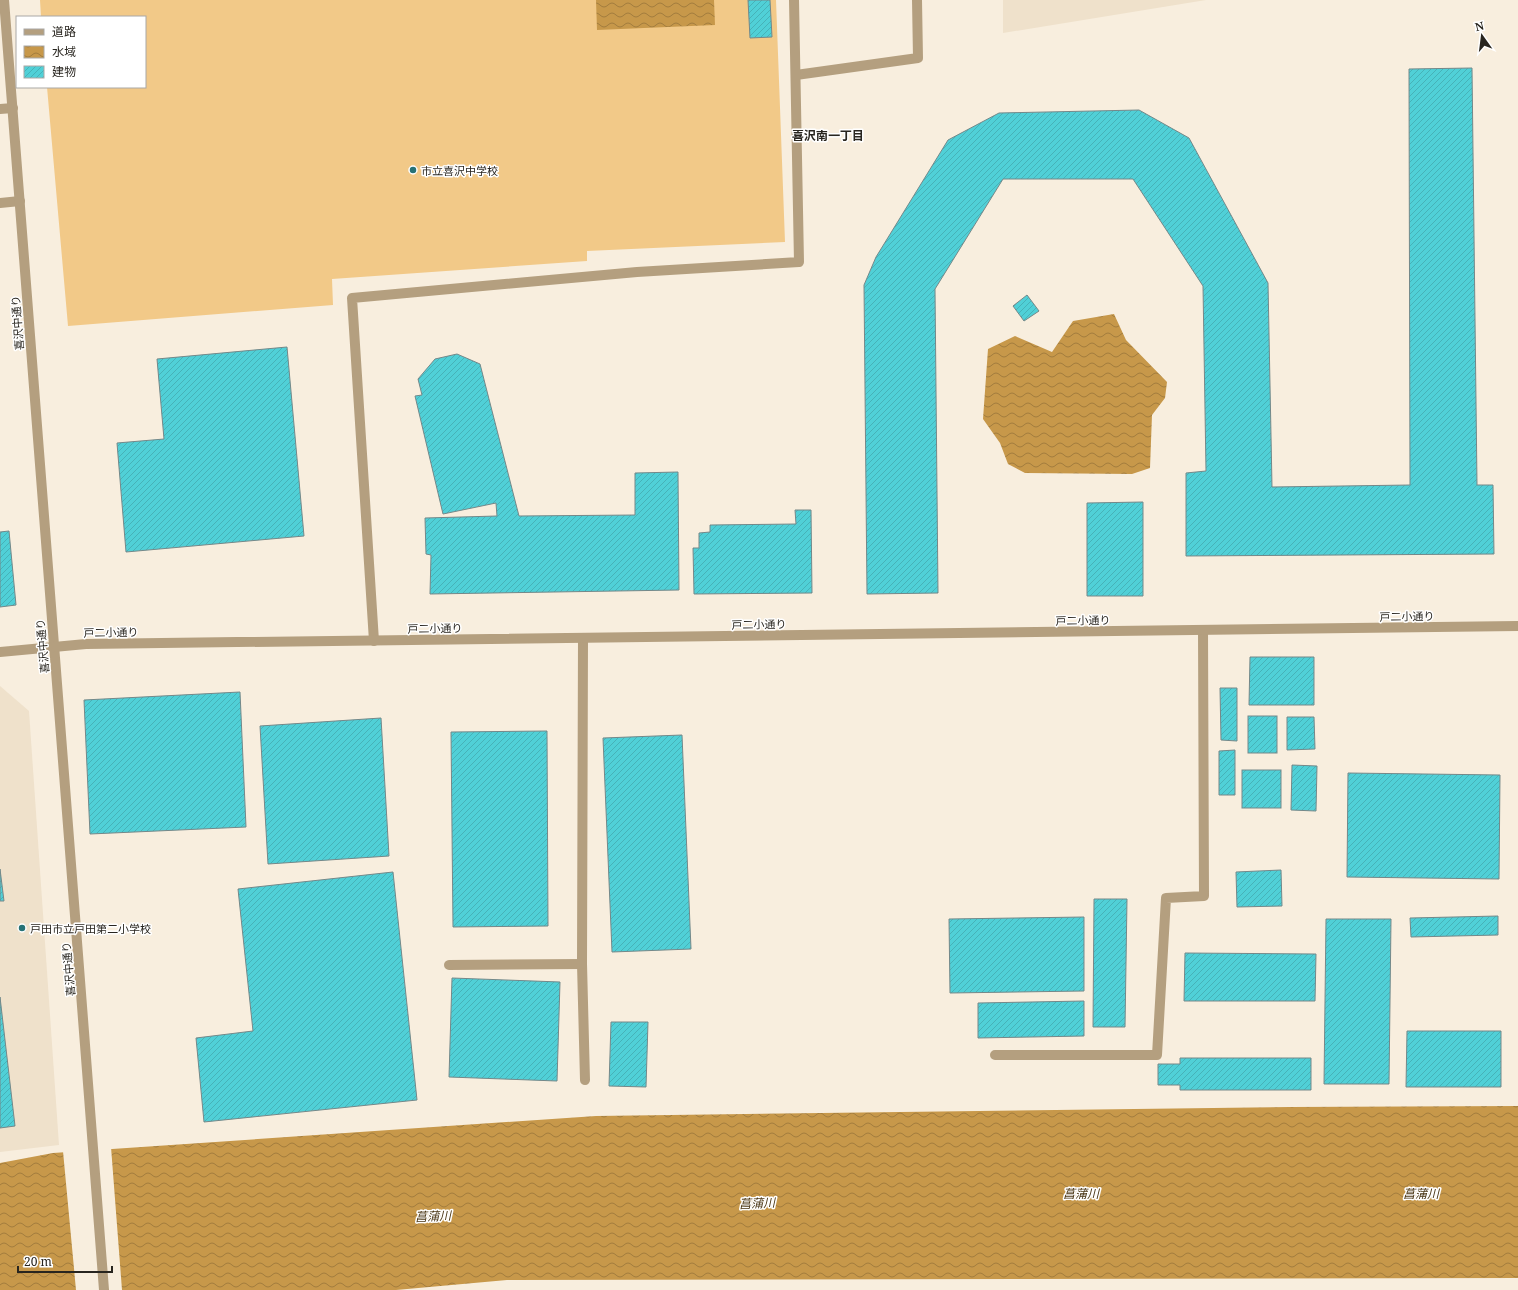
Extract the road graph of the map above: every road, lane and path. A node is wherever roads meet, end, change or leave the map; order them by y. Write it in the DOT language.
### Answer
graph roads {
  1 [pos="4,0"];
  2 [pos="794,0"];
  3 [pos="917,0"];
  4 [pos="796,75"];
  5 [pos="13,108"];
  6 [pos="0,109"];
  7 [pos="20,201"];
  8 [pos="0,203"];
  9 [pos="1518,626"];
  10 [pos="1203,630"];
  11 [pos="583,638"];
  12 [pos="374,640"];
  13 [pos="54,646"];
  14 [pos="0,652"];
  15 [pos="582,964"];
  16 [pos="449,965"];
  17 [pos="995,1055"];
  18 [pos="585,1080"];
  19 [pos="104,1290"];
  1 -- 5 [label="street, 喜沢中通り"];
  2 -- 4 [label="street"];
  3 -- 4 [label="street"];
  4 -- 12 [label="street"];
  5 -- 6 [label="street"];
  5 -- 7 [label="street, 喜沢中通り"];
  7 -- 8 [label="street"];
  7 -- 13 [label="street, 喜沢中通り"];
  9 -- 10 [label="street, 戸二小通り"];
  10 -- 11 [label="street, 戸二小通り"];
  10 -- 17 [label="street"];
  11 -- 12 [label="street, 戸二小通り"];
  11 -- 15 [label="street"];
  12 -- 13 [label="street, 戸二小通り"];
  13 -- 14 [label="street, 戸二小通り"];
  13 -- 19 [label="street, 喜沢中通り"];
  15 -- 16 [label="street"];
  15 -- 18 [label="street"];
}
